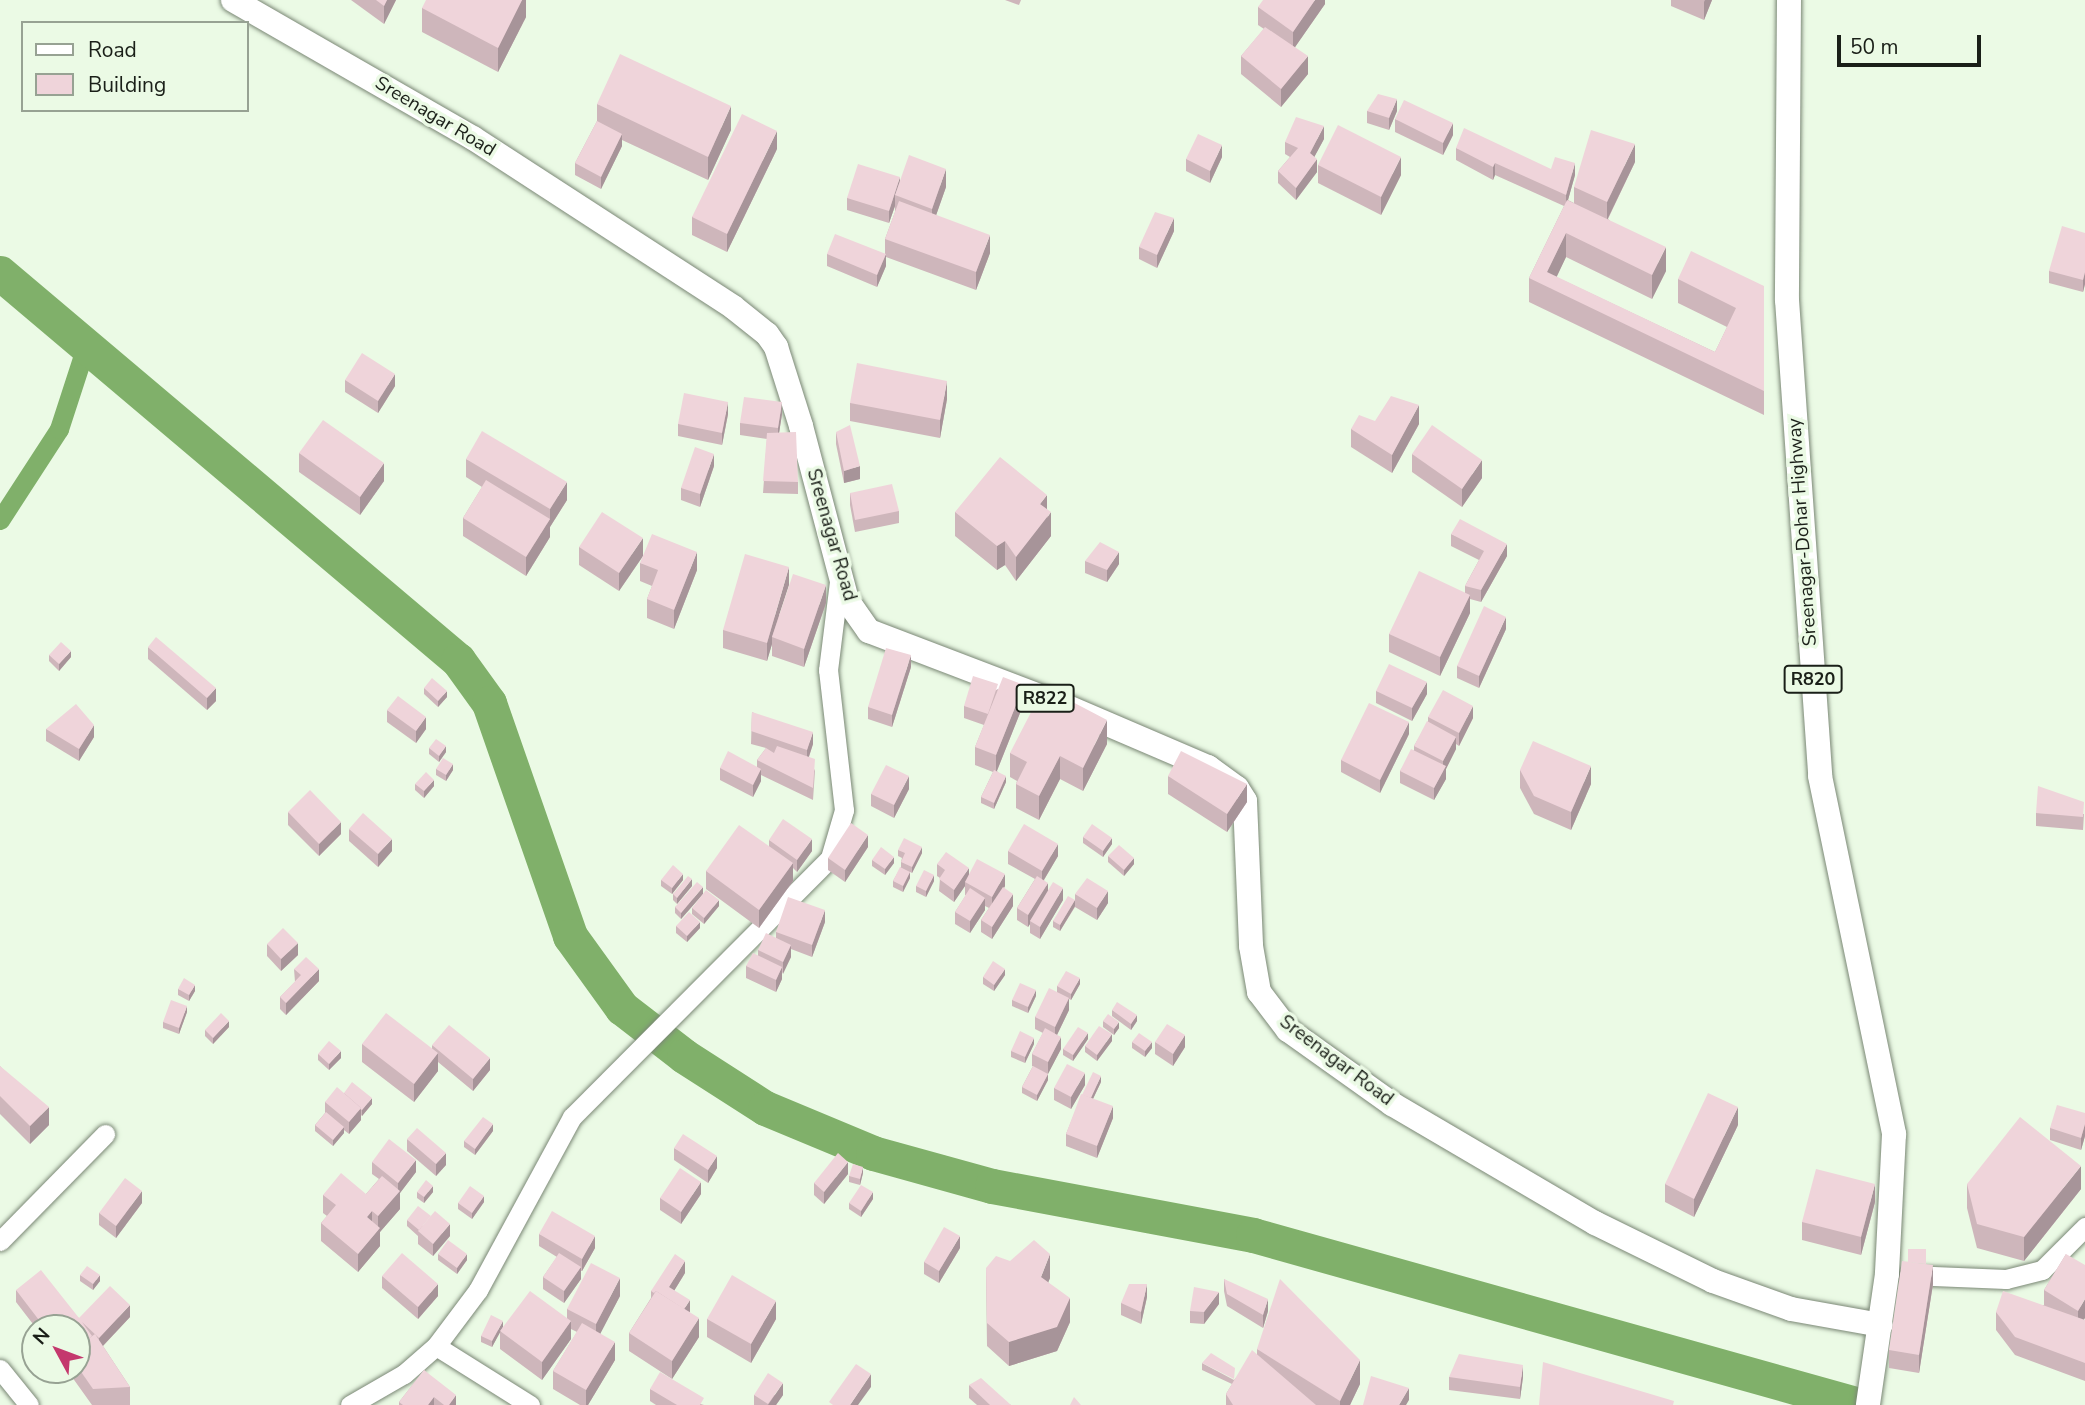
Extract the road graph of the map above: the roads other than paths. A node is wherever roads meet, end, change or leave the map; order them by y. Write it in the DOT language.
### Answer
graph roads {
  1 [pos="233,0"];
  2 [pos="1789,0"];
  3 [pos="839,579"];
  4 [pos="105,1134"];
  5 [pos="2085,1227"];
  6 [pos="0,1241"];
  7 [pos="1887,1274"];
  8 [pos="1881,1325"];
  9 [pos="436,1346"];
  10 [pos="0,1369"];
  11 [pos="29,1405"];
  12 [pos="350,1405"];
  13 [pos="530,1405"];
  14 [pos="1868,1405"];
  1 -- 3 [label="main road, Sreenagar Road / R822"];
  2 -- 7 [label="main road, Sreenagar-Dohar Highway / R820"];
  3 -- 8 [label="main road, Sreenagar Road / R822"];
  3 -- 9 [label="street"];
  4 -- 6 [label="street"];
  5 -- 7 [label="street"];
  7 -- 8 [label="main road, Sreenagar-Dohar Highway / R820"];
  8 -- 14 [label="main road, Sreenagar-Dohar Highway / R820"];
  9 -- 12 [label="street"];
  9 -- 13 [label="street"];
  10 -- 11 [label="street"];
}
